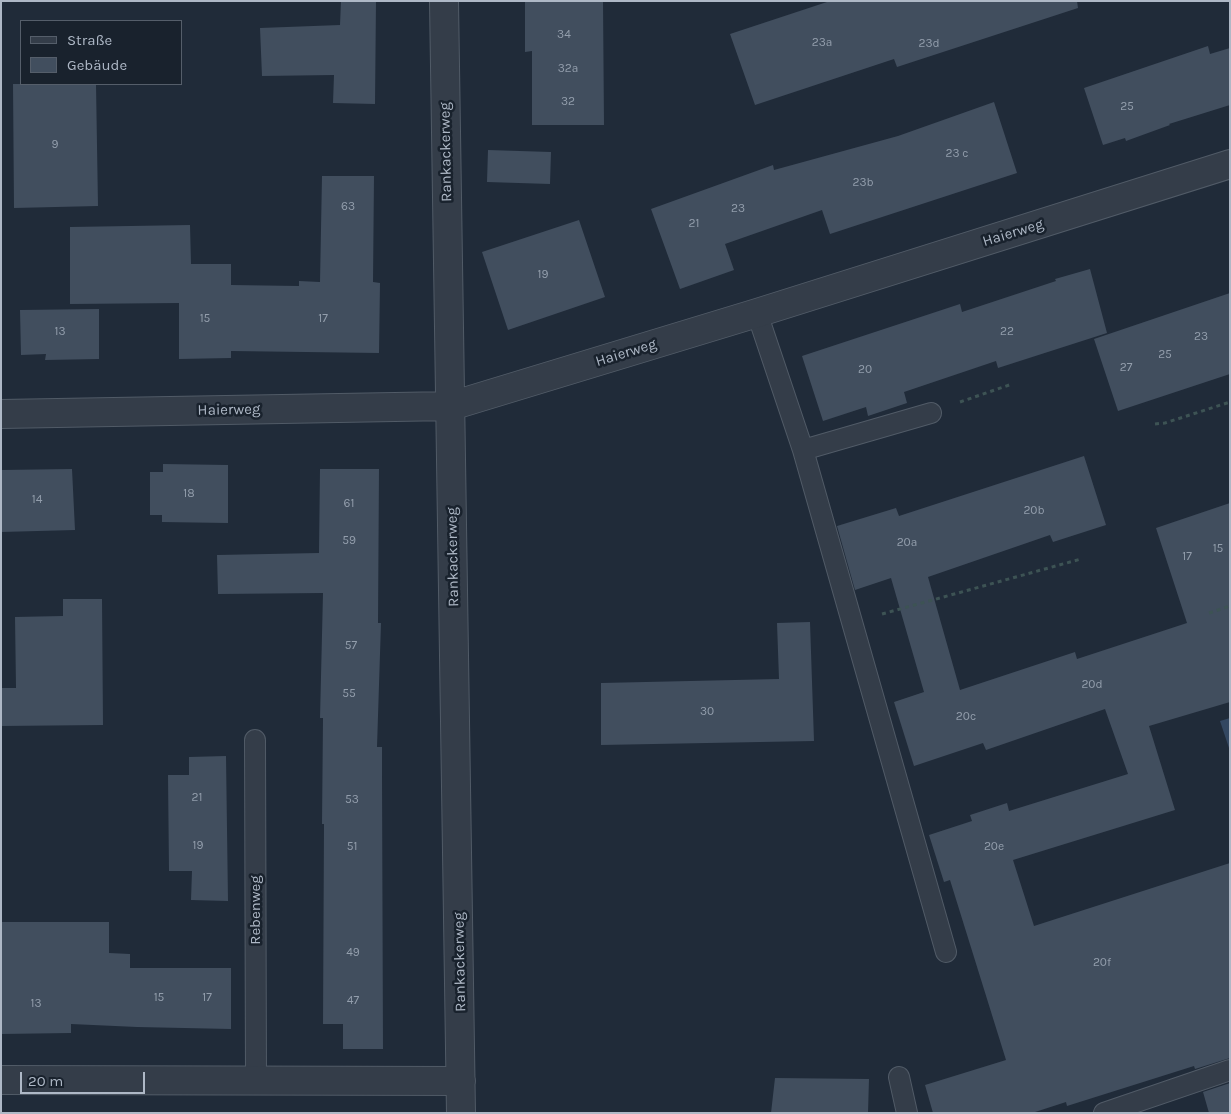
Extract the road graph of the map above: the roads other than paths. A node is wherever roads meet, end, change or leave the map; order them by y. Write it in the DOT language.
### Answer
graph roads {
  1 [pos="444,1"];
  2 [pos="1230,164"];
  3 [pos="757,313"];
  4 [pos="451,406"];
  5 [pos="931,413"];
  6 [pos="1,414"];
  7 [pos="803,450"];
  8 [pos="255,740"];
  9 [pos="946,952"];
  10 [pos="1230,1070"];
  11 [pos="899,1078"];
  12 [pos="1,1080"];
  13 [pos="256,1080"];
  14 [pos="461,1082"];
  15 [pos="461,1113"];
  16 [pos="907,1113"];
  17 [pos="1104,1113"];
  1 -- 4 [label="street, Rankackerweg"];
  2 -- 3 [label="street, Haierweg"];
  3 -- 4 [label="street, Haierweg"];
  3 -- 7 [label="lane"];
  4 -- 6 [label="street, Haierweg"];
  4 -- 14 [label="street, Rankackerweg"];
  5 -- 7 [label="lane"];
  7 -- 9 [label="lane"];
  8 -- 13 [label="lane, Rebenweg"];
  10 -- 17 [label="lane"];
  11 -- 16 [label="lane"];
  12 -- 13 [label="street"];
  13 -- 14 [label="street"];
  14 -- 15 [label="street, Rankackerweg"];
}
